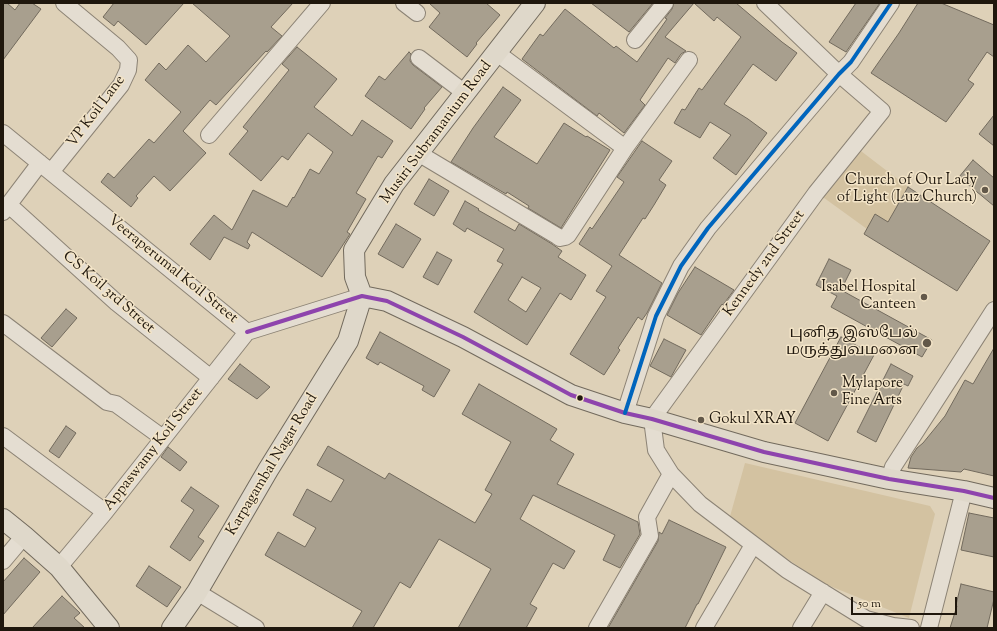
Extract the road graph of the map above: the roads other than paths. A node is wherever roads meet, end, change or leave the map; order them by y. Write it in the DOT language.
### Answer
graph roads {
  1 [pos="64,3"];
  2 [pos="322,3"];
  3 [pos="404,3"];
  4 [pos="535,3"];
  5 [pos="665,3"];
  6 [pos="765,3"];
  7 [pos="891,3"];
  8 [pos="417,14"];
  9 [pos="635,40"];
  10 [pos="497,52"];
  11 [pos="419,58"];
  12 [pos="690,60"];
  13 [pos="839,74"];
  14 [pos="465,93"];
  15 [pos="3,133"];
  16 [pos="209,135"];
  17 [pos="625,148"];
  18 [pos="418,153"];
  19 [pos="46,168"];
  20 [pos="6,208"];
  21 [pos="362,296"];
  22 [pos="994,310"];
  23 [pos="3,322"];
  24 [pos="247,332"];
  25 [pos="211,378"];
  26 [pos="625,413"];
  27 [pos="652,419"];
  28 [pos="3,436"];
  29 [pos="163,438"];
  30 [pos="671,474"];
  31 [pos="889,479"];
  32 [pos="964,491"];
  33 [pos="994,498"];
  34 [pos="105,512"];
  35 [pos="3,519"];
  36 [pos="24,536"];
  37 [pos="753,545"];
  38 [pos="3,561"];
  39 [pos="59,567"];
  40 [pos="197,592"];
  41 [pos="823,592"];
  42 [pos="863,624"];
  43 [pos="109,628"];
  44 [pos="172,628"];
  45 [pos="256,628"];
  46 [pos="598,628"];
  47 [pos="704,628"];
  48 [pos="801,628"];
  49 [pos="911,628"];
  50 [pos="929,628"];
  1 -- 19 [label="street, VP Koil Lane"];
  2 -- 16 [label="street"];
  3 -- 8 [label="street"];
  4 -- 10 [label="main road, Musiri Subramanium Road"];
  5 -- 9 [label="street"];
  6 -- 13 [label="street"];
  7 -- 13 [label="street"];
  10 -- 14 [label="main road, Musiri Subramanium Road"];
  10 -- 17 [label="street"];
  11 -- 14 [label="street"];
  12 -- 17 [label="street"];
  13 -- 26 [label="street"];
  13 -- 27 [label="street, Kennedy 2nd Street"];
  14 -- 18 [label="main road, Musiri Subramanium Road"];
  15 -- 19 [label="street, Veeraperumal Koil Street"];
  17 -- 18 [label="street"];
  18 -- 21 [label="main road, Musiri Subramanium Road"];
  19 -- 20 [label="street, VP Koil Lane"];
  19 -- 24 [label="street, Veeraperumal Koil Street"];
  20 -- 25 [label="street, CS Koil 3rd Street"];
  21 -- 24 [label="street, Veeraperumal Koil Street"];
  21 -- 26 [label="main road"];
  21 -- 40 [label="main road, Karpagambal Nagar Road"];
  22 -- 31 [label="street"];
  23 -- 29 [label="street"];
  24 -- 25 [label="street, Appaswamy Koil Street"];
  25 -- 29 [label="street, Appaswamy Koil Street"];
  26 -- 27 [label="main road"];
  27 -- 30 [label="street"];
  27 -- 31 [label="main road"];
  28 -- 34 [label="street"];
  29 -- 34 [label="street, Appaswamy Koil Street"];
  30 -- 37 [label="street"];
  30 -- 46 [label="street"];
  31 -- 32 [label="main road"];
  32 -- 33 [label="main road"];
  32 -- 50 [label="street"];
  34 -- 39 [label="street, Appaswamy Koil Street"];
  35 -- 36 [label="main road"];
  36 -- 38 [label="street"];
  36 -- 39 [label="main road"];
  37 -- 41 [label="street"];
  37 -- 47 [label="street"];
  39 -- 43 [label="main road"];
  40 -- 44 [label="main road, Karpagambal Nagar Road"];
  40 -- 45 [label="street"];
  41 -- 42 [label="street"];
  41 -- 48 [label="street"];
  42 -- 49 [label="street"];
}
